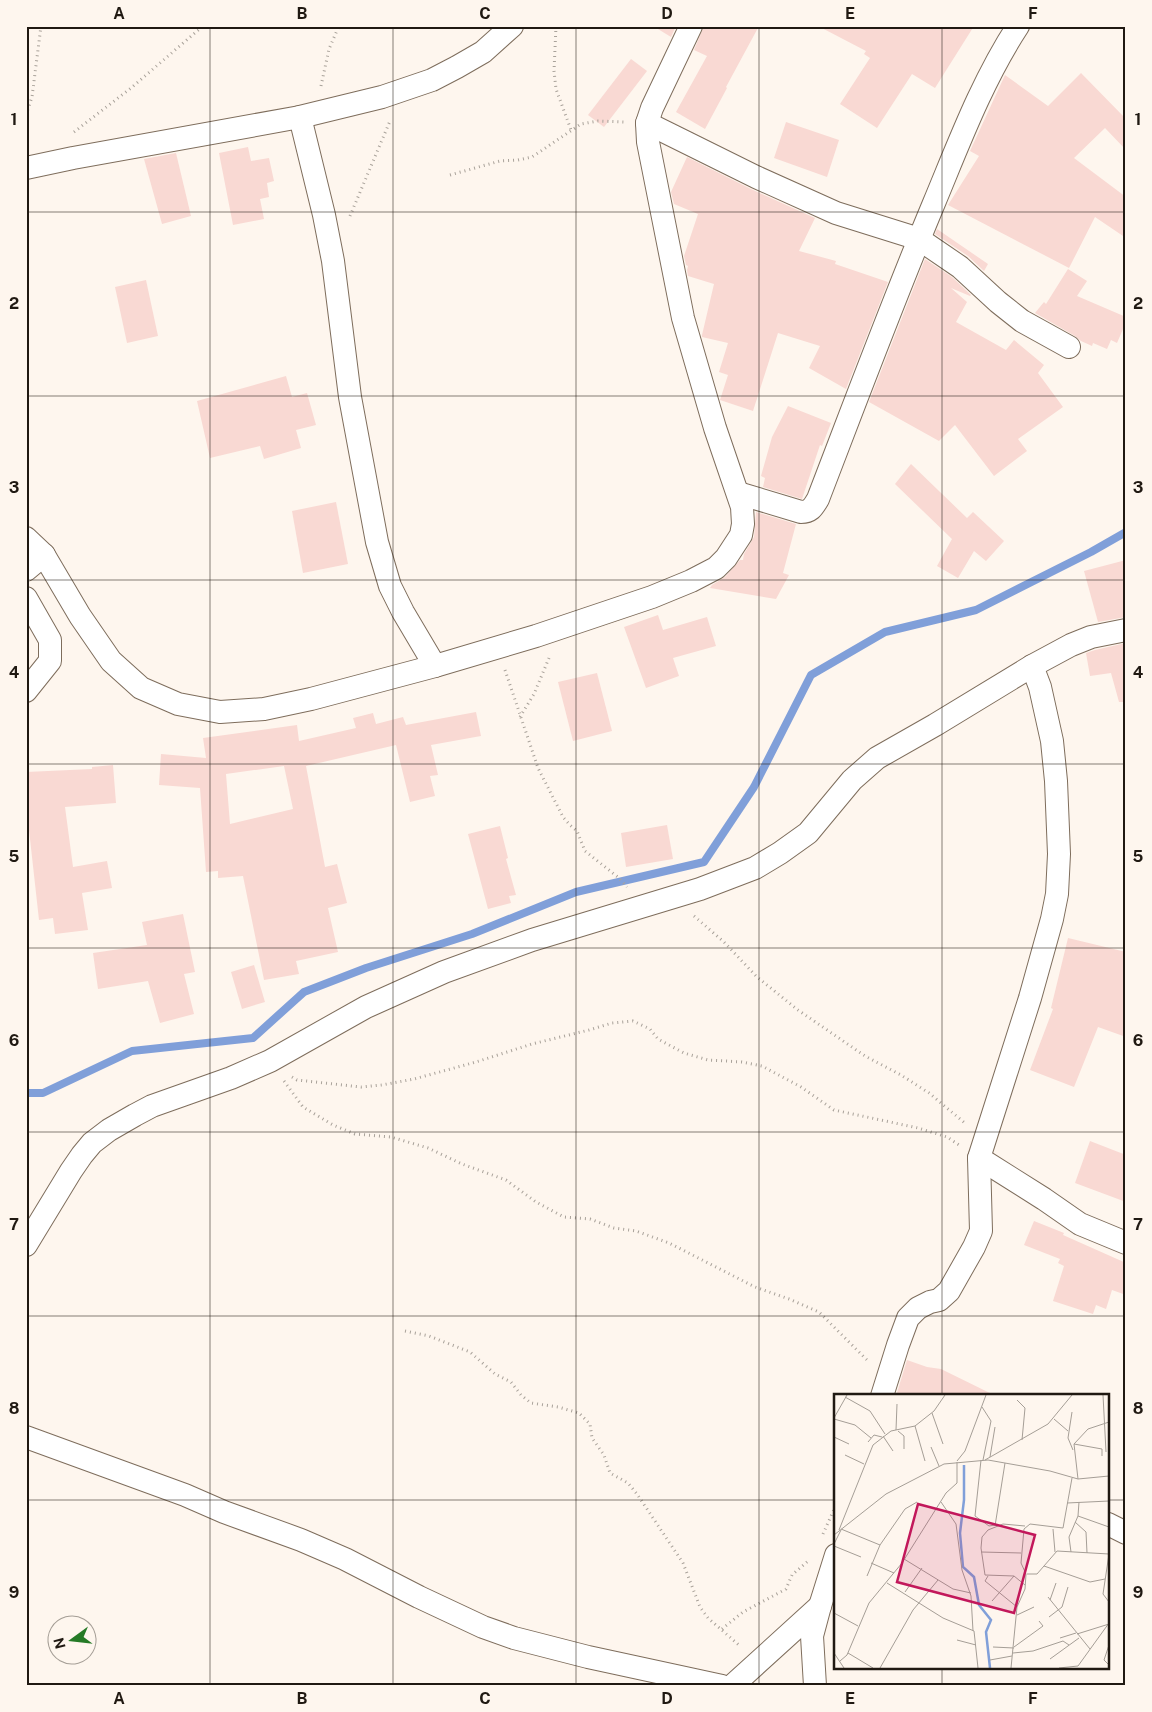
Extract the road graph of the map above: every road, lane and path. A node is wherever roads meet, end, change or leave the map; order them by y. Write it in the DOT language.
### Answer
graph roads {
  1 [pos="41,26"];
  2 [pos="203,26"];
  3 [pos="338,26"];
  4 [pos="512,26"];
  5 [pos="556,26"];
  6 [pos="691,26"];
  7 [pos="1018,26"];
  8 [pos="404,89"];
  9 [pos="26,115"];
  10 [pos="308,115"];
  11 [pos="647,124"];
  12 [pos="571,130"];
  13 [pos="72,133"];
  14 [pos="26,168"];
  15 [pos="450,175"];
  16 [pos="349,217"];
  17 [pos="919,239"];
  18 [pos="1069,347"];
  19 [pos="738,493"];
  20 [pos="26,538"];
  21 [pos="44,555"];
  22 [pos="26,570"];
  23 [pos="26,598"];
  24 [pos="563,626"];
  25 [pos="1126,630"];
  26 [pos="498,647"];
  27 [pos="435,666"];
  28 [pos="1032,666"];
  29 [pos="26,691"];
  30 [pos="520,718"];
  31 [pos="673,898"];
  32 [pos="634,909"];
  33 [pos="270,1061"];
  34 [pos="979,1158"];
  35 [pos="1126,1243"];
  36 [pos="26,1245"];
  37 [pos="405,1331"];
  38 [pos="886,1386"];
  39 [pos="26,1437"];
  40 [pos="834,1516"];
  41 [pos="1110,1525"];
  42 [pos="1126,1532"];
  43 [pos="828,1548"];
  44 [pos="809,1559"];
  45 [pos="820,1606"];
  46 [pos="722,1629"];
  47 [pos="758,1661"];
  48 [pos="722,1686"];
  49 [pos="732,1686"];
  50 [pos="816,1686"];
  1 -- 9 [label="path"];
  2 -- 13 [label="path"];
  3 -- 10 [label="path"];
  4 -- 8 [label="street"];
  5 -- 12 [label="path"];
  6 -- 11 [label="street"];
  7 -- 17 [label="street"];
  8 -- 10 [label="street"];
  8 -- 16 [label="path"];
  10 -- 14 [label="street"];
  10 -- 27 [label="street"];
  11 -- 12 [label="path"];
  11 -- 17 [label="street"];
  11 -- 19 [label="street"];
  12 -- 15 [label="path"];
  17 -- 18 [label="street"];
  17 -- 19 [label="street"];
  19 -- 24 [label="street"];
  20 -- 21 [label="street"];
  21 -- 22 [label="street"];
  21 -- 27 [label="street"];
  23 -- 29 [label="street"];
  24 -- 26 [label="street"];
  24 -- 30 [label="path"];
  25 -- 28 [label="street"];
  26 -- 27 [label="street"];
  26 -- 30 [label="path"];
  28 -- 31 [label="street"];
  28 -- 34 [label="street"];
  30 -- 32 [label="path"];
  31 -- 32 [label="street"];
  31 -- 34 [label="path"];
  32 -- 33 [label="street"];
  33 -- 34 [label="path"];
  33 -- 36 [label="street"];
  33 -- 38 [label="path"];
  34 -- 35 [label="street"];
  34 -- 38 [label="street"];
  37 -- 46 [label="path"];
  39 -- 48 [label="street"];
  40 -- 43 [label="path"];
  41 -- 42 [label="street"];
  43 -- 45 [label="street"];
  44 -- 46 [label="path"];
  45 -- 47 [label="street"];
  45 -- 50 [label="street"];
  46 -- 47 [label="path"];
  47 -- 49 [label="street"];
}
